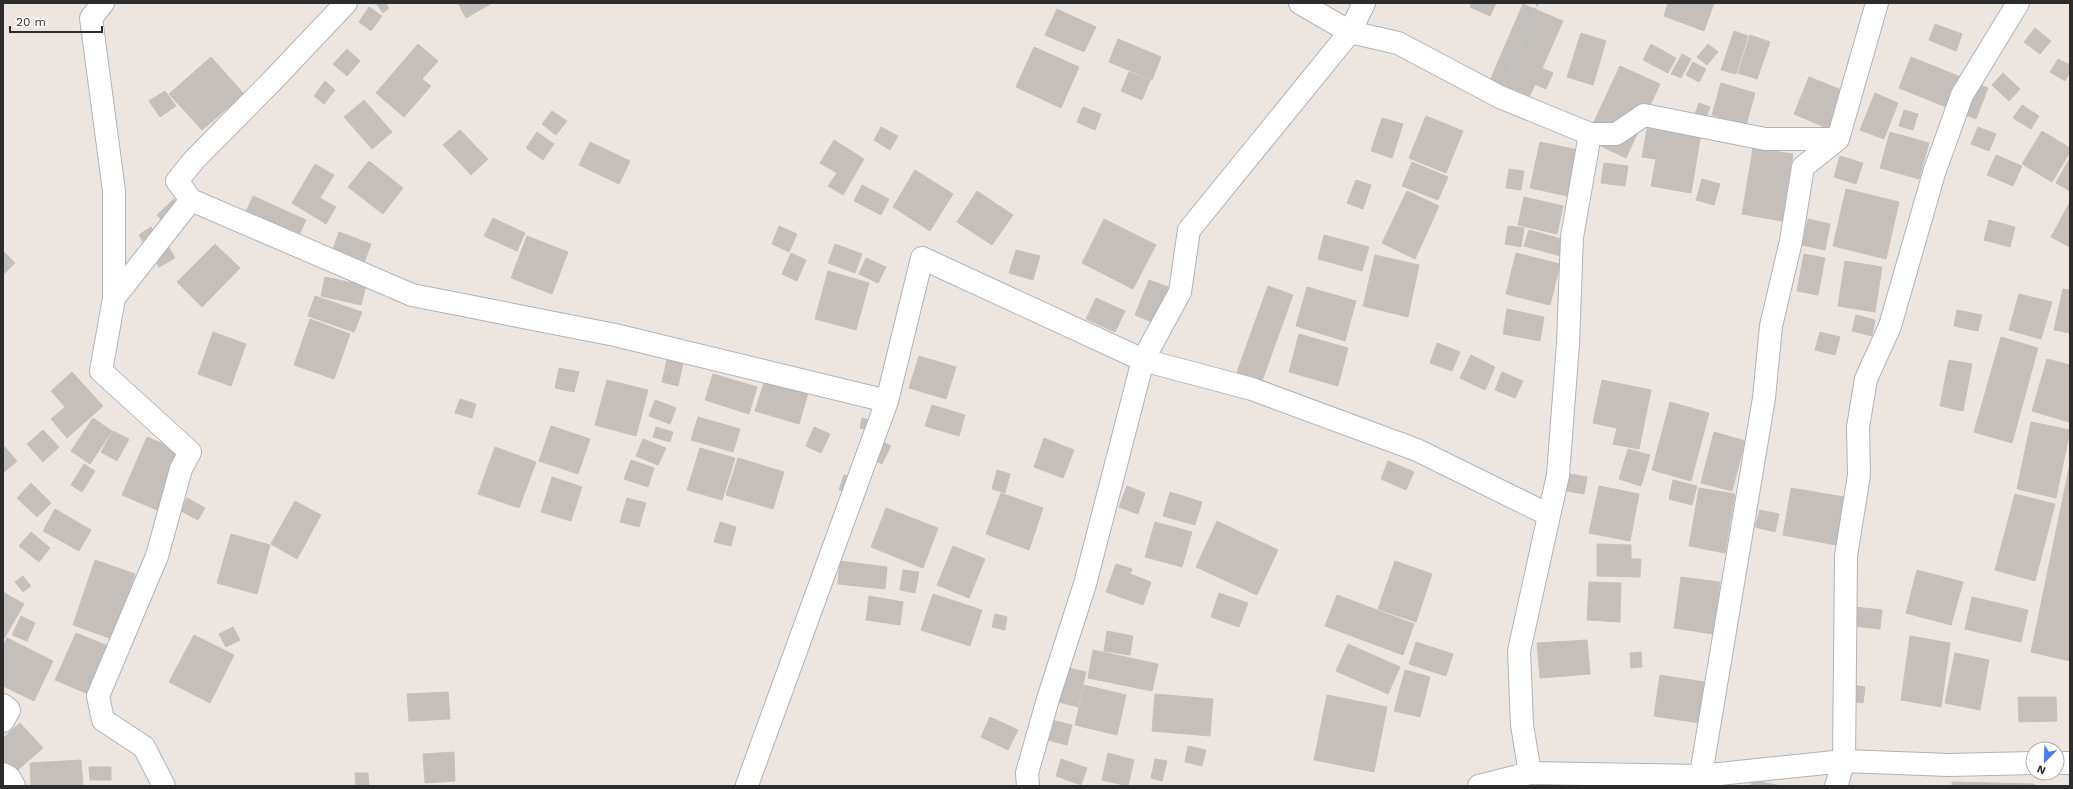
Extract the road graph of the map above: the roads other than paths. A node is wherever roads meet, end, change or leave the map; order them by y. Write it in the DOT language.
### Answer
graph roads {
  1 [pos="102,3"];
  2 [pos="346,3"];
  3 [pos="1300,3"];
  4 [pos="1364,3"];
  5 [pos="1877,3"];
  6 [pos="2018,3"];
  7 [pos="1350,32"];
  8 [pos="1590,134"];
  9 [pos="1838,139"];
  10 [pos="191,200"];
  11 [pos="114,298"];
  12 [pos="1144,360"];
  13 [pos="887,401"];
  14 [pos="1549,515"];
  15 [pos="3,705"];
  16 [pos="3,721"];
  17 [pos="1844,761"];
  18 [pos="2025,763"];
  19 [pos="1530,773"];
  20 [pos="3,774"];
  21 [pos="1700,781"];
  22 [pos="14,786"];
  23 [pos="164,786"];
  24 [pos="746,786"];
  25 [pos="1028,786"];
  26 [pos="1479,786"];
  27 [pos="1836,786"];
  1 -- 11 [label="street"];
  2 -- 10 [label="street"];
  3 -- 7 [label="street"];
  4 -- 7 [label="street"];
  5 -- 9 [label="street"];
  6 -- 17 [label="street"];
  7 -- 8 [label="street"];
  7 -- 12 [label="street"];
  8 -- 9 [label="street"];
  8 -- 14 [label="street"];
  9 -- 21 [label="street"];
  10 -- 11 [label="street"];
  10 -- 13 [label="street"];
  11 -- 23 [label="street"];
  12 -- 13 [label="street"];
  12 -- 14 [label="street"];
  12 -- 25 [label="street"];
  13 -- 24 [label="street"];
  14 -- 19 [label="street"];
  15 -- 16 [label="street"];
  17 -- 18 [label="street"];
  17 -- 21 [label="street"];
  17 -- 27 [label="street"];
  19 -- 21 [label="street"];
  19 -- 26 [label="street"];
  20 -- 22 [label="street"];
}
